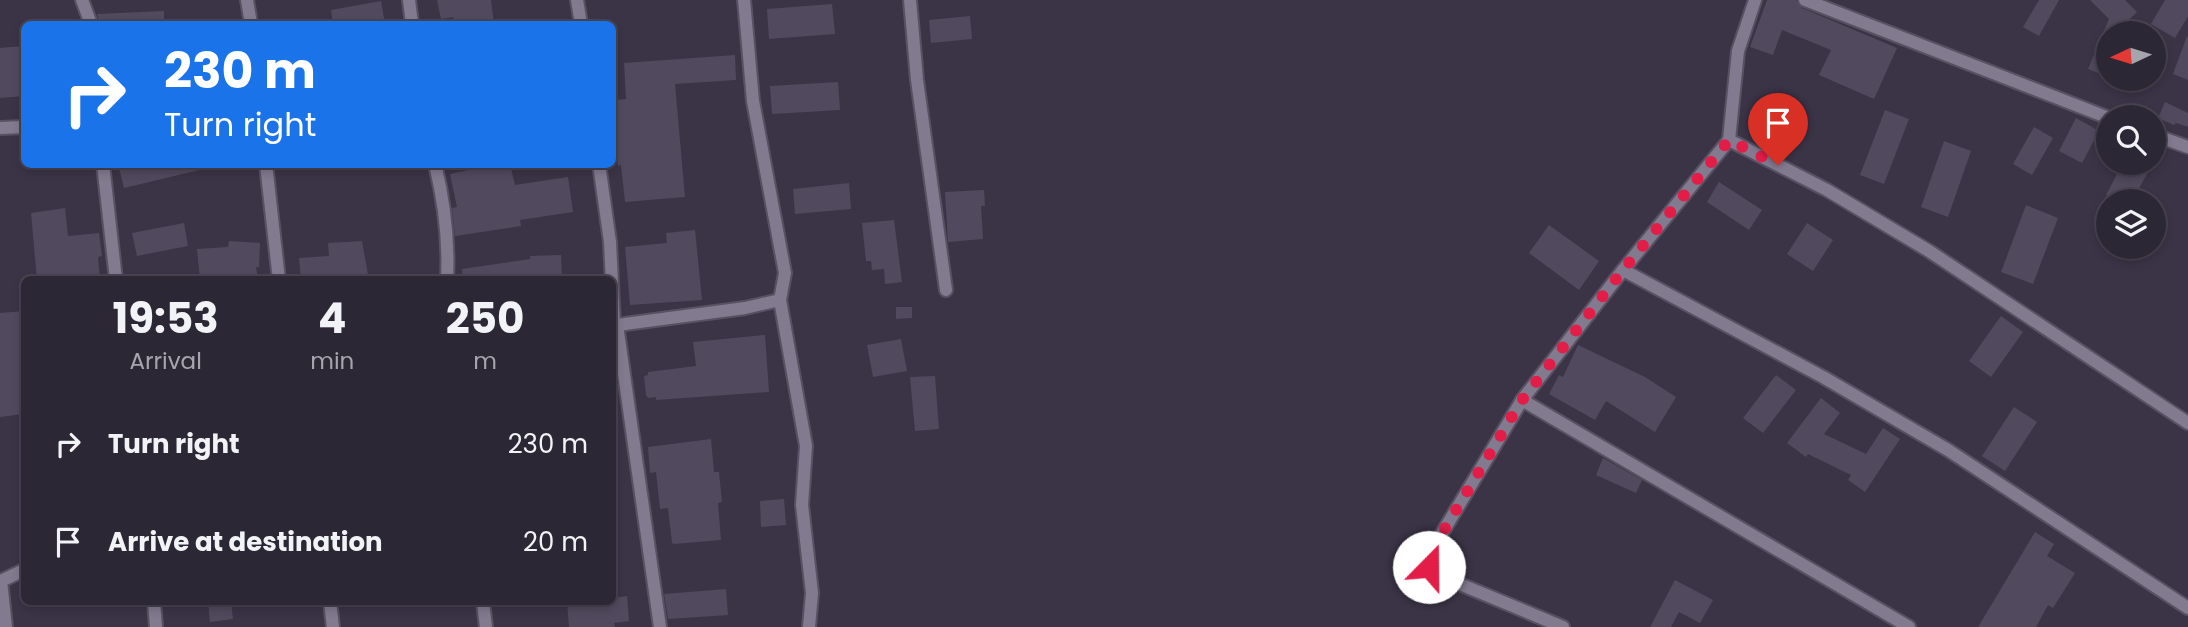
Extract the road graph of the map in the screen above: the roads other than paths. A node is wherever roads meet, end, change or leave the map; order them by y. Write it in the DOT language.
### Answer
graph roads {
  1 [pos="82,0"];
  2 [pos="247,0"];
  3 [pos="409,0"];
  4 [pos="577,0"];
  5 [pos="744,0"];
  6 [pos="910,0"];
  7 [pos="1755,0"];
  8 [pos="1805,0"];
  9 [pos="90,21"];
  10 [pos="250,21"];
  11 [pos="412,21"];
  12 [pos="580,21"];
  13 [pos="2096,113"];
  14 [pos="21,127"];
  15 [pos="0,128"];
  16 [pos="2166,139"];
  17 [pos="1729,140"];
  18 [pos="2188,147"];
  19 [pos="103,168"];
  20 [pos="266,168"];
  21 [pos="436,168"];
  22 [pos="600,168"];
  23 [pos="1623,270"];
  24 [pos="116,276"];
  25 [pos="279,276"];
  26 [pos="447,276"];
  27 [pos="612,276"];
  28 [pos="946,290"];
  29 [pos="780,300"];
  30 [pos="616,325"];
  31 [pos="616,332"];
  32 [pos="1522,400"];
  33 [pos="2188,423"];
  34 [pos="21,571"];
  35 [pos="0,581"];
  36 [pos="154,605"];
  37 [pos="330,605"];
  38 [pos="483,605"];
  39 [pos="2188,608"];
  40 [pos="5,627"];
  41 [pos="156,627"];
  42 [pos="333,627"];
  43 [pos="486,627"];
  44 [pos="660,627"];
  45 [pos="809,627"];
  46 [pos="1563,627"];
  47 [pos="1909,627"];
  1 -- 9 [label="street"];
  2 -- 10 [label="street"];
  3 -- 11 [label="street"];
  4 -- 12 [label="street"];
  5 -- 29 [label="street"];
  6 -- 28 [label="street"];
  7 -- 17 [label="street"];
  8 -- 13 [label="street"];
  14 -- 15 [label="street"];
  16 -- 18 [label="street"];
  17 -- 23 [label="street"];
  17 -- 33 [label="street"];
  19 -- 24 [label="street"];
  20 -- 25 [label="street"];
  21 -- 26 [label="street"];
  22 -- 27 [label="street"];
  23 -- 32 [label="street"];
  23 -- 39 [label="street"];
  29 -- 30 [label="street"];
  29 -- 45 [label="street"];
  31 -- 44 [label="street"];
  32 -- 46 [label="street"];
  32 -- 47 [label="street"];
  34 -- 35 [label="street"];
  35 -- 40 [label="street"];
  36 -- 41 [label="street"];
  37 -- 42 [label="street"];
  38 -- 43 [label="street"];
}
